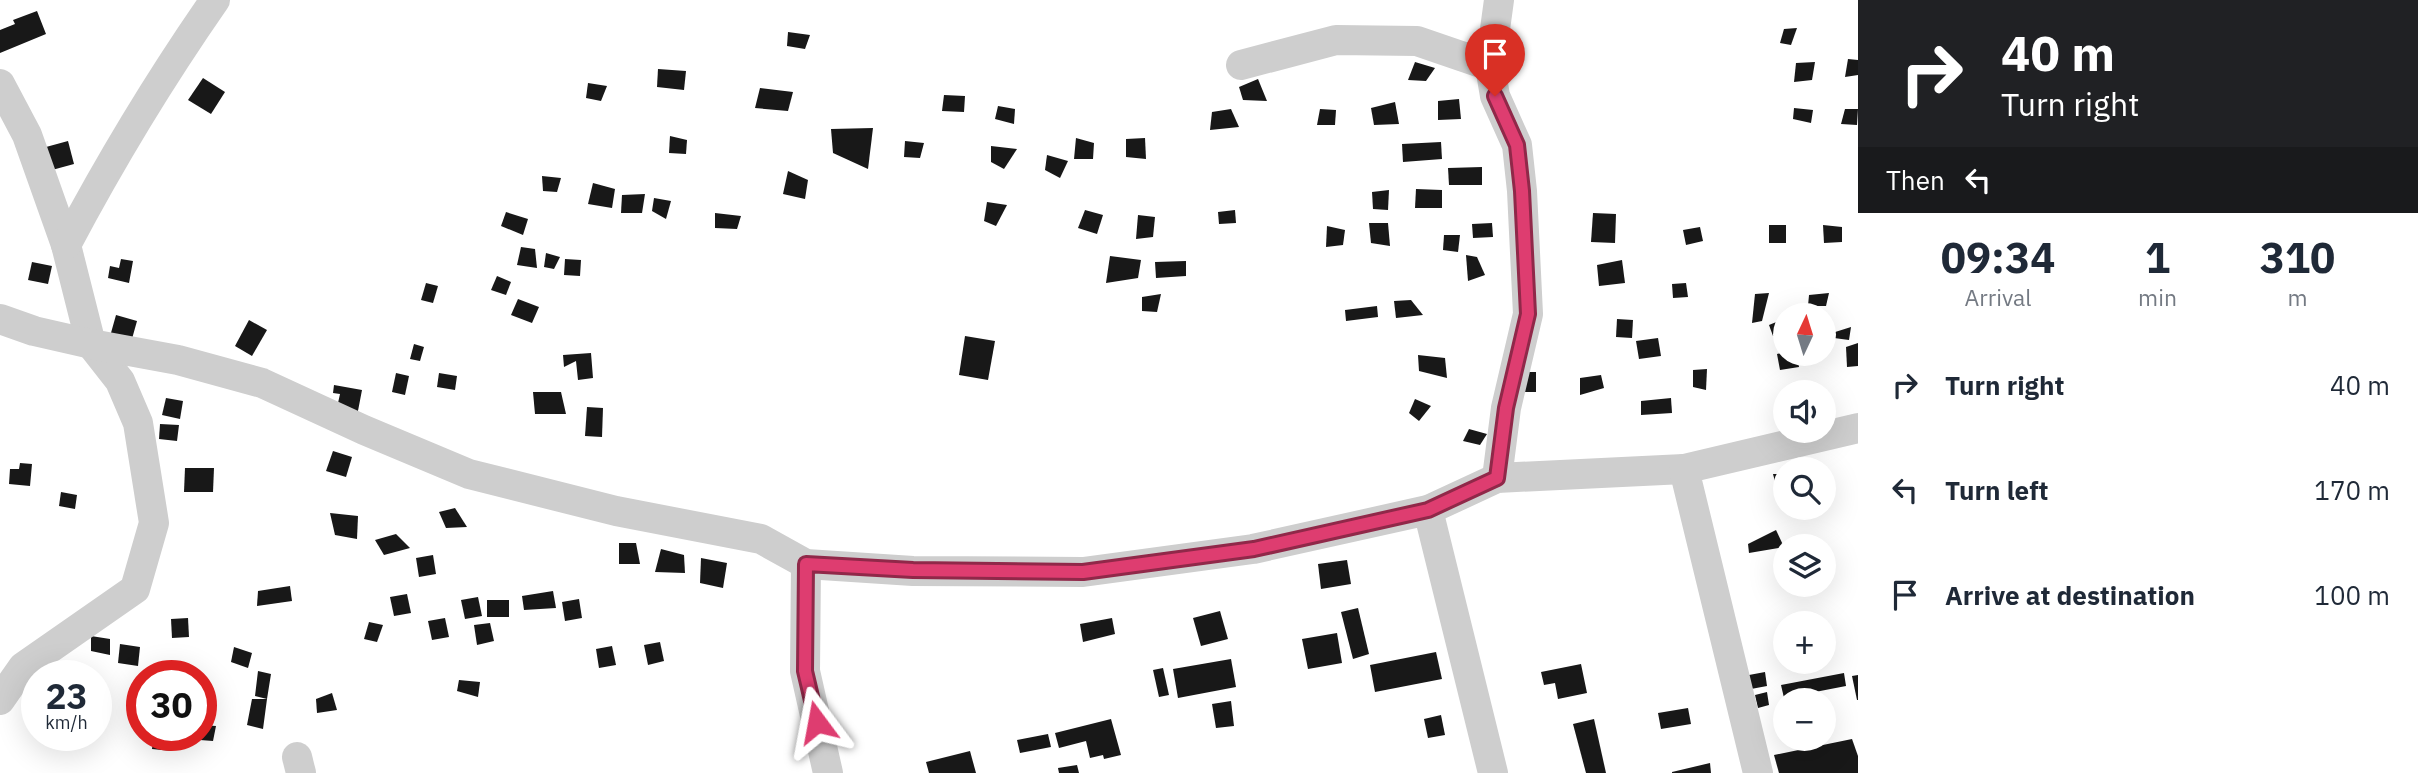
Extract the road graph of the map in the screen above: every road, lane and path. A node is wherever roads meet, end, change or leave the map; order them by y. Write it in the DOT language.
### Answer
graph roads {
  1 [pos="215,0"];
  2 [pos="1499,0"];
  3 [pos="1241,65"];
  4 [pos="1490,66"];
  5 [pos="0,84"];
  6 [pos="66,245"];
  7 [pos="0,319"];
  8 [pos="91,344"];
  9 [pos="1858,428"];
  10 [pos="1684,469"];
  11 [pos="1497,478"];
  12 [pos="1428,510"];
  13 [pos="806,564"];
  14 [pos="0,700"];
  15 [pos="828,773"];
  16 [pos="1493,773"];
  17 [pos="1758,773"];
  1 -- 6 [label="street"];
  2 -- 4 [label="street"];
  3 -- 4 [label="street"];
  4 -- 11 [label="street"];
  5 -- 6 [label="street"];
  6 -- 8 [label="street"];
  7 -- 8 [label="street"];
  8 -- 13 [label="street"];
  8 -- 14 [label="street"];
  9 -- 10 [label="street"];
  10 -- 11 [label="street"];
  10 -- 17 [label="street"];
  11 -- 12 [label="street"];
  12 -- 13 [label="street"];
  12 -- 16 [label="street"];
  13 -- 15 [label="street"];
}
